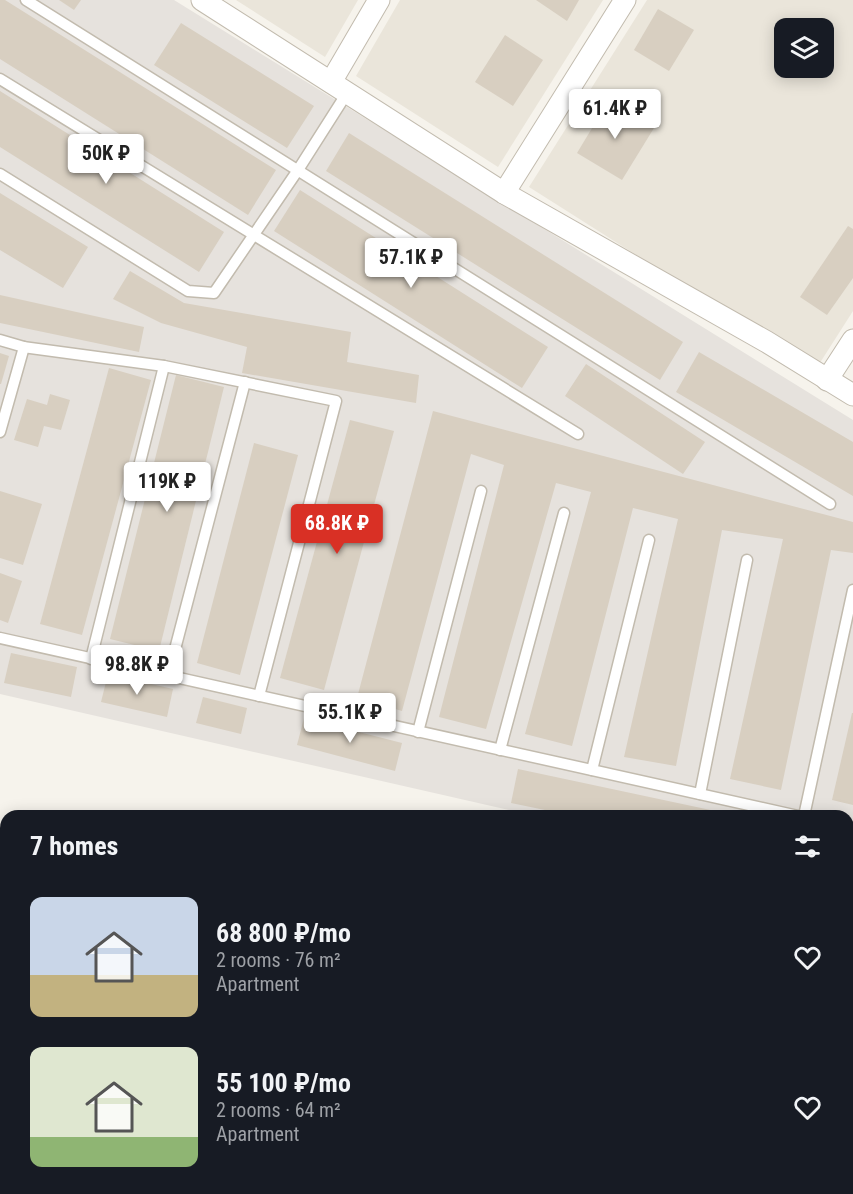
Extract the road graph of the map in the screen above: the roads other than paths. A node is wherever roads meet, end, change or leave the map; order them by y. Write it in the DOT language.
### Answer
graph roads {
  1 [pos="26,0"];
  2 [pos="202,0"];
  3 [pos="379,0"];
  4 [pos="625,0"];
  5 [pos="0,80"];
  6 [pos="339,88"];
  7 [pos="298,170"];
  8 [pos="0,174"];
  9 [pos="504,193"];
  10 [pos="253,235"];
  11 [pos="853,339"];
  12 [pos="0,340"];
  13 [pos="23,347"];
  14 [pos="164,366"];
  15 [pos="827,380"];
  16 [pos="245,382"];
  17 [pos="853,395"];
  18 [pos="0,432"];
  19 [pos="578,434"];
  20 [pos="481,491"];
  21 [pos="830,504"];
  22 [pos="564,513"];
  23 [pos="649,540"];
  24 [pos="747,560"];
  25 [pos="853,591"];
  26 [pos="0,638"];
  27 [pos="91,659"];
  28 [pos="168,676"];
  29 [pos="259,696"];
  30 [pos="418,732"];
  31 [pos="500,750"];
  32 [pos="592,770"];
  33 [pos="700,794"];
  34 [pos="771,810"];
  35 [pos="805,810"];
  1 -- 7 [label="lane"];
  2 -- 6 [label="street"];
  3 -- 6 [label="street"];
  4 -- 9 [label="street"];
  5 -- 10 [label="lane"];
  6 -- 7 [label="lane"];
  6 -- 9 [label="street"];
  7 -- 10 [label="lane"];
  7 -- 21 [label="lane"];
  8 -- 10 [label="lane"];
  9 -- 15 [label="street"];
  10 -- 19 [label="lane"];
  11 -- 15 [label="street"];
  12 -- 13 [label="lane"];
  13 -- 14 [label="lane"];
  13 -- 18 [label="lane"];
  14 -- 16 [label="lane"];
  14 -- 27 [label="lane"];
  15 -- 17 [label="street"];
  16 -- 28 [label="lane"];
  16 -- 29 [label="lane"];
  20 -- 30 [label="lane"];
  22 -- 31 [label="lane"];
  23 -- 32 [label="lane"];
  24 -- 33 [label="lane"];
  25 -- 35 [label="lane"];
  26 -- 27 [label="lane"];
  27 -- 28 [label="lane"];
  28 -- 29 [label="lane"];
  29 -- 30 [label="lane"];
  30 -- 31 [label="lane"];
  31 -- 32 [label="lane"];
  32 -- 33 [label="lane"];
  33 -- 34 [label="lane"];
}
